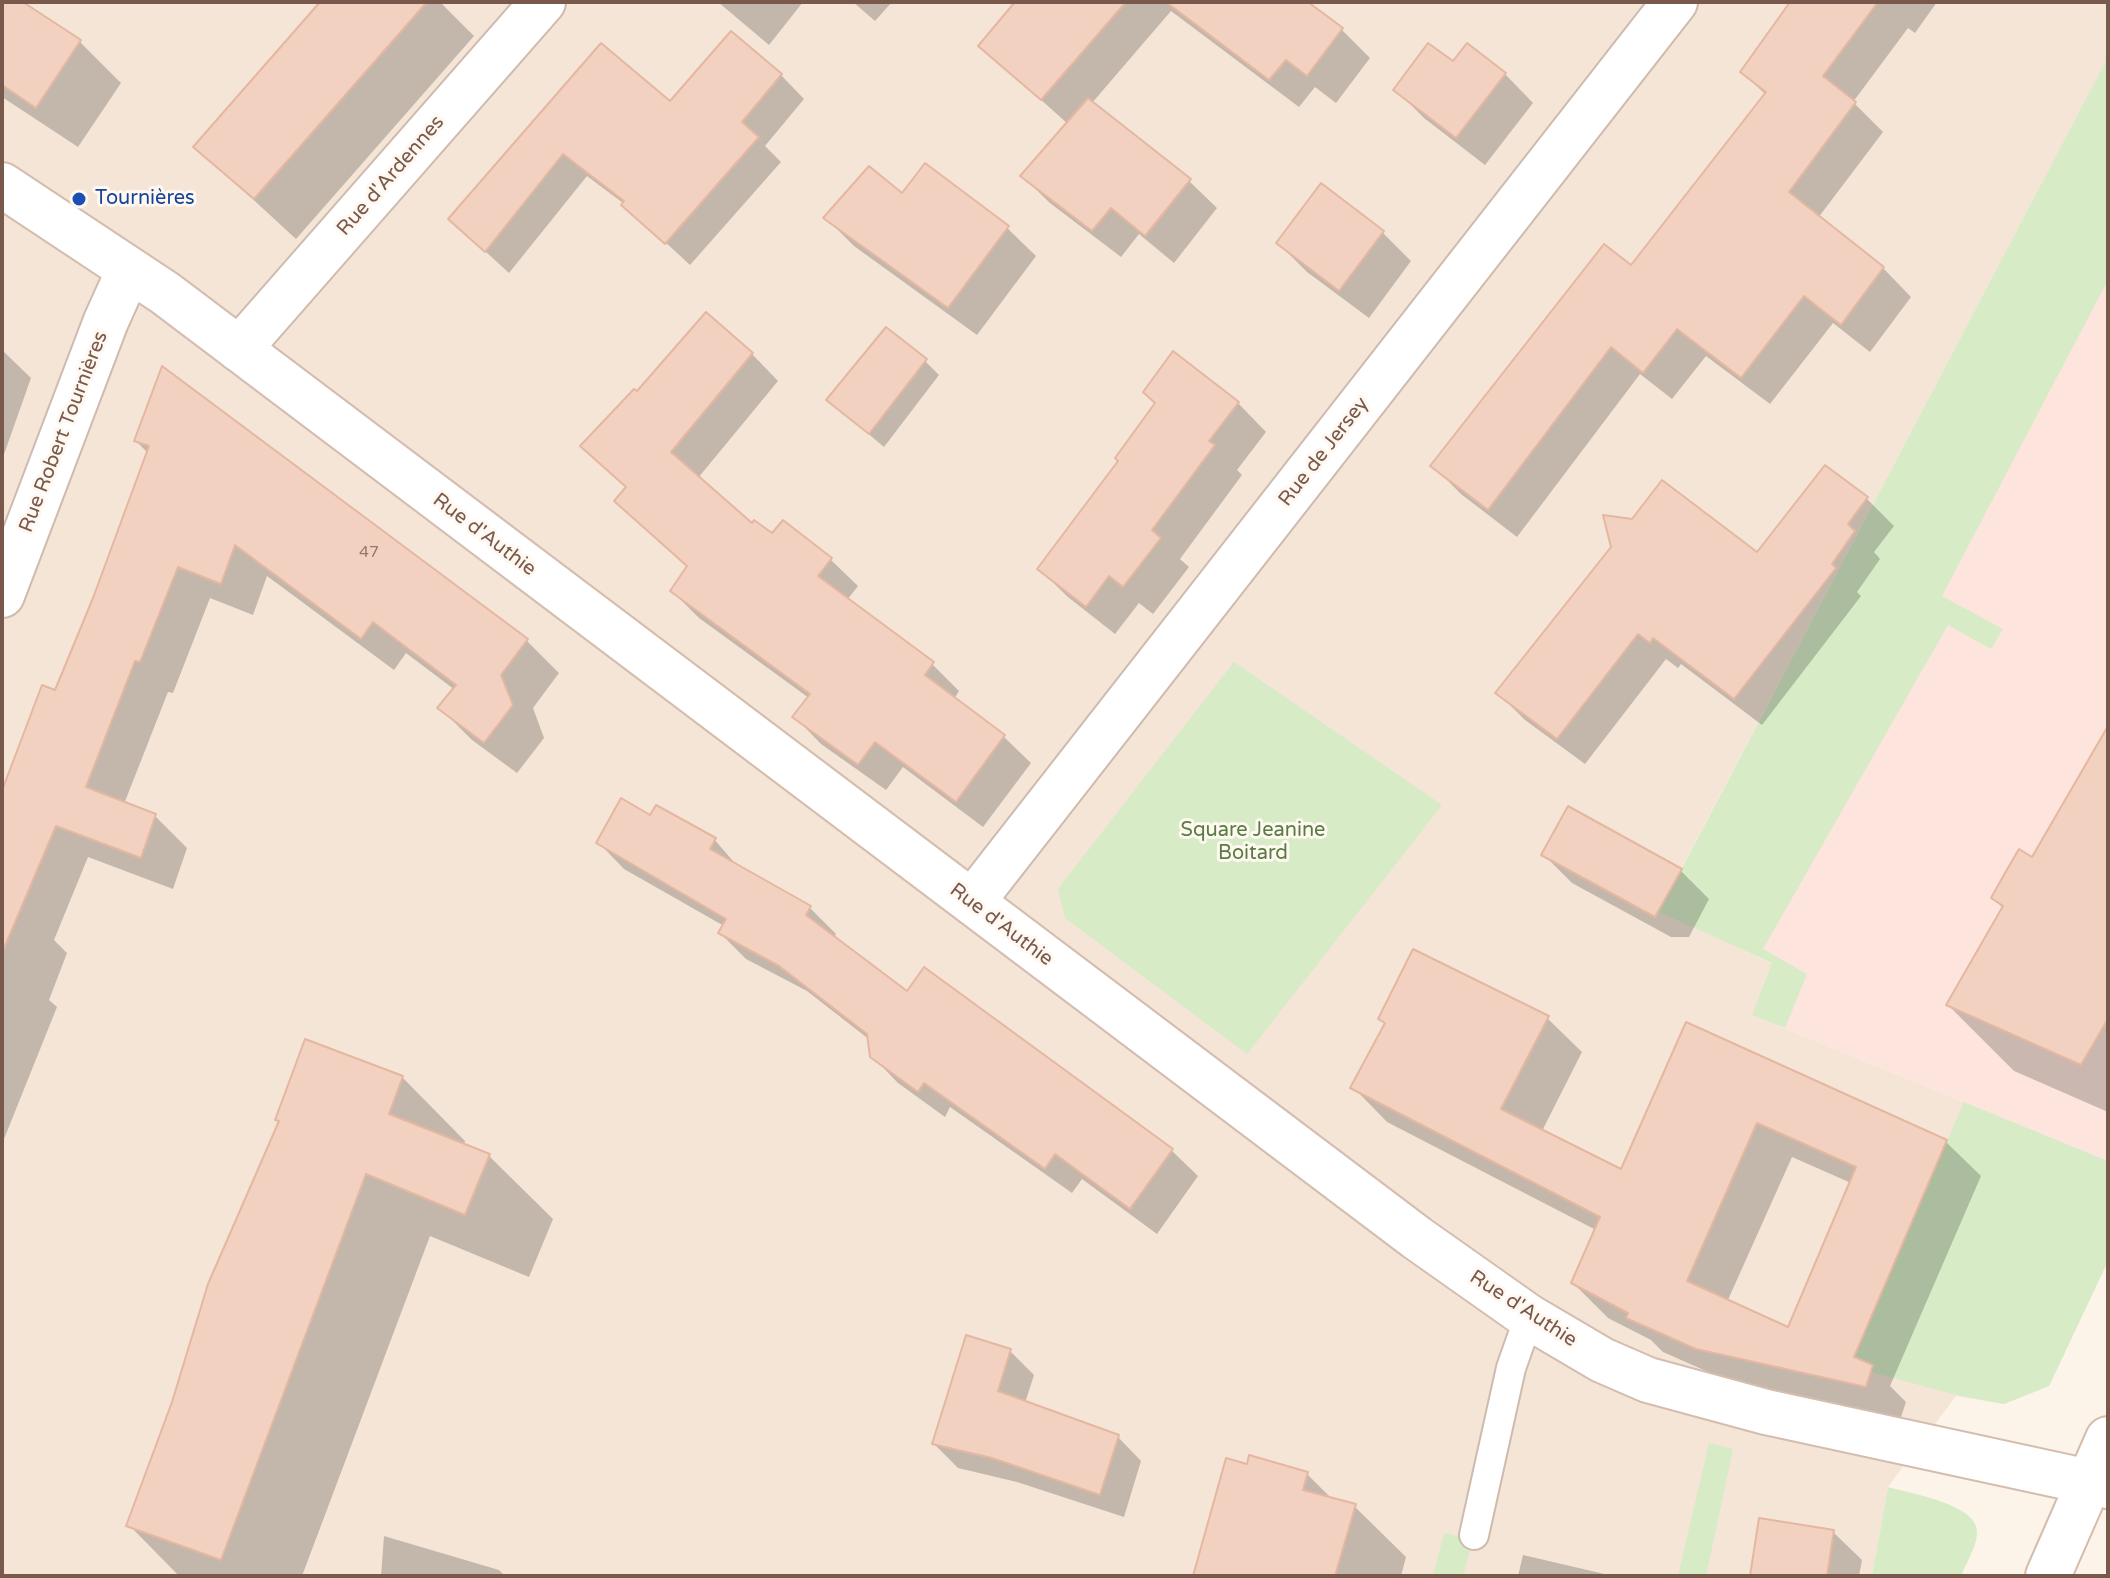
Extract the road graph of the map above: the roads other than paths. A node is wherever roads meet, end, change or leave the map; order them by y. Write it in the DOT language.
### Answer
graph roads {
  1 [pos="543,2"];
  2 [pos="1675,2"];
  3 [pos="2,185"];
  4 [pos="129,270"];
  5 [pos="239,349"];
  6 [pos="2,595"];
  7 [pos="972,902"];
  8 [pos="1529,1317"];
  9 [pos="2108,1439"];
  10 [pos="2101,1495"];
  11 [pos="1474,1535"];
  12 [pos="2048,1576"];
  1 -- 5 [label="street, Rue d'Ardennes"];
  2 -- 7 [label="street, Rue de Jersey"];
  3 -- 4 [label="street, Rue d'Authie"];
  4 -- 5 [label="street, Rue d'Authie"];
  4 -- 6 [label="street, Rue Robert Tournières"];
  5 -- 7 [label="street, Rue d'Authie"];
  7 -- 8 [label="street, Rue d'Authie"];
  8 -- 10 [label="street, Rue d'Authie"];
  8 -- 11 [label="lane"];
  9 -- 10 [label="street"];
  10 -- 12 [label="street"];
}
